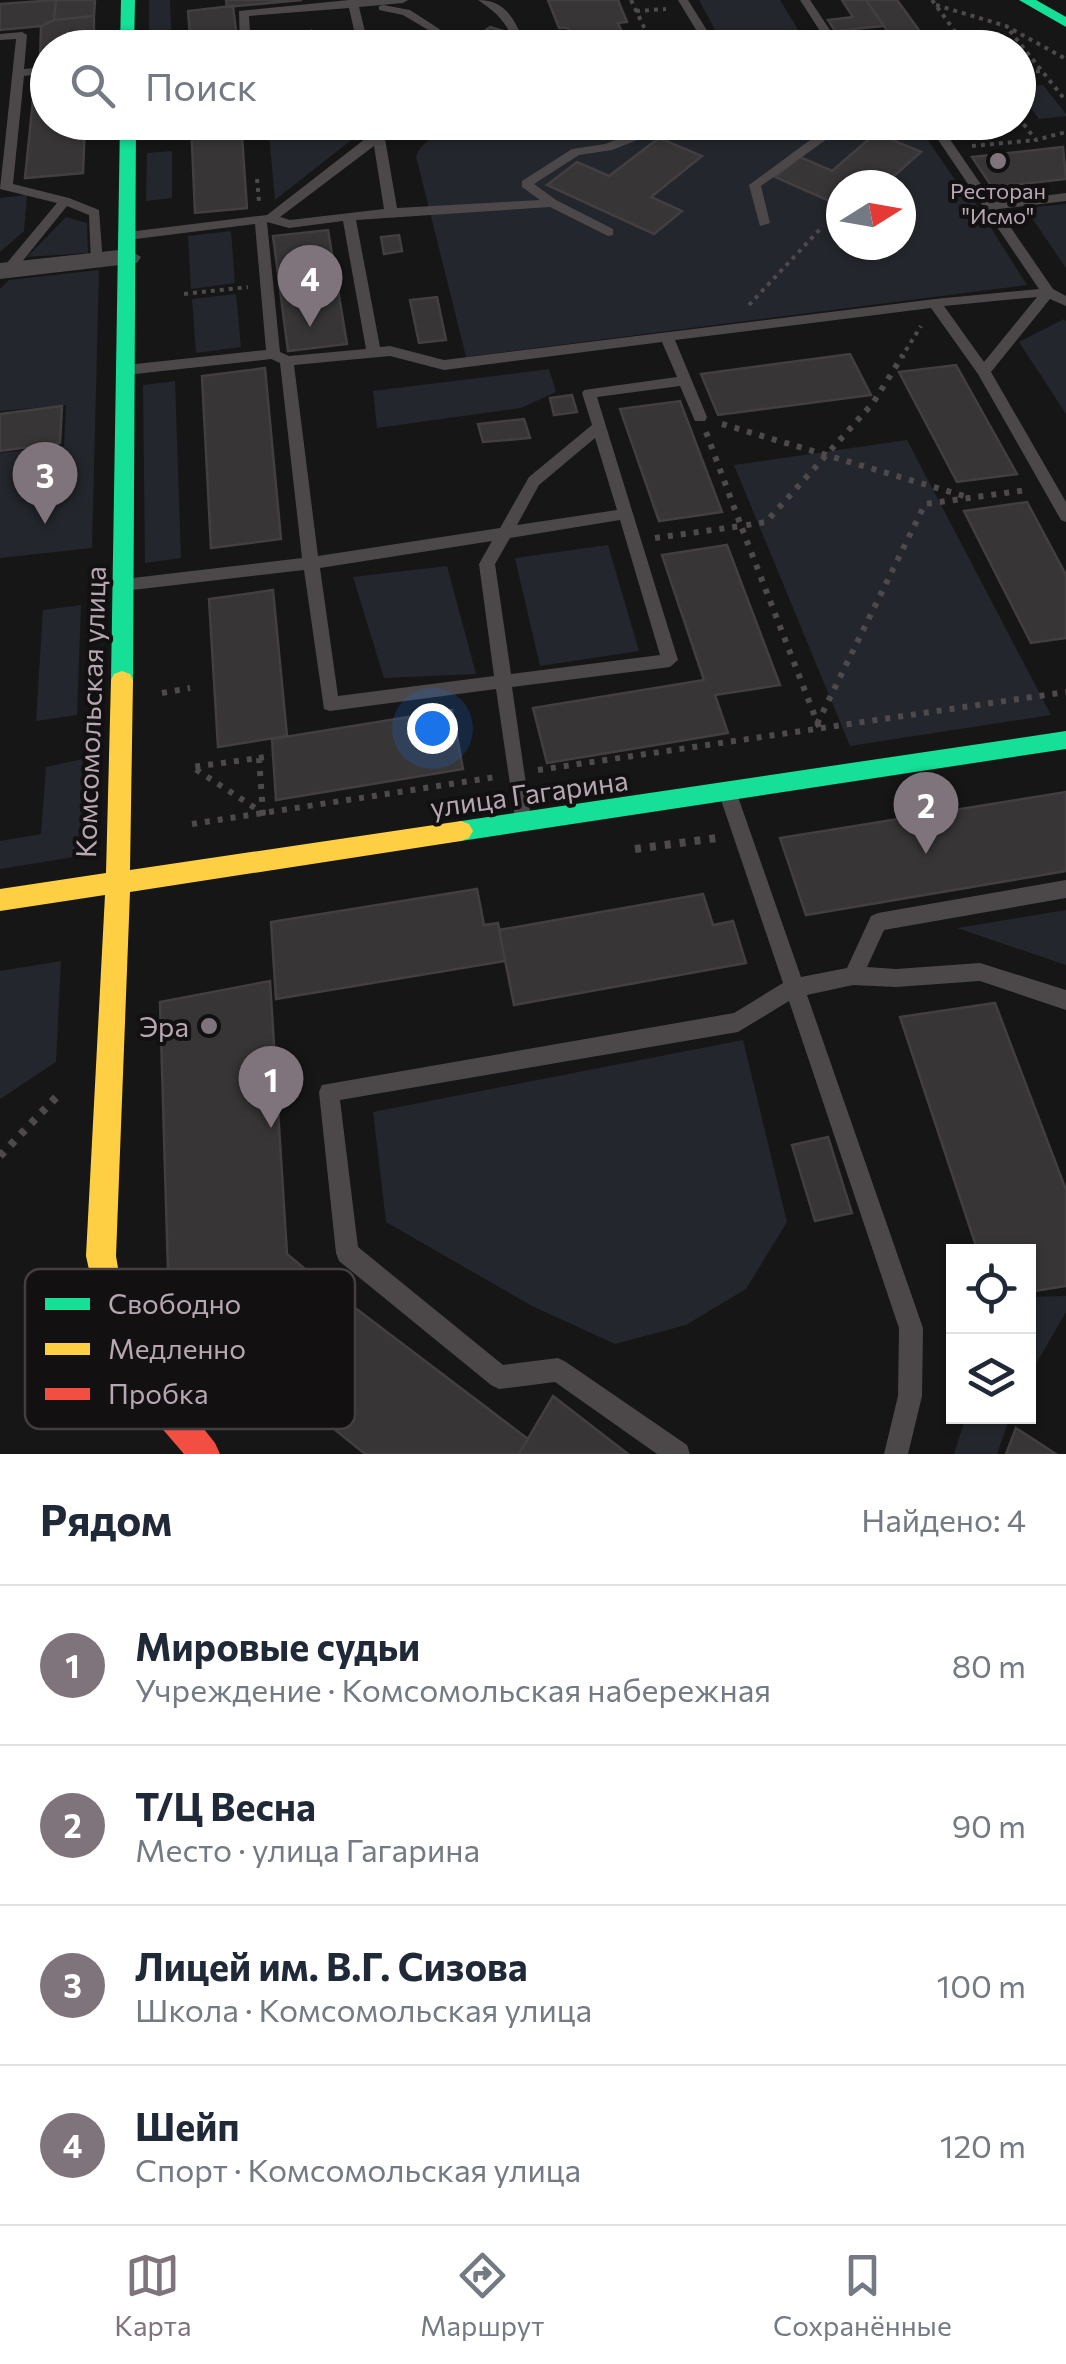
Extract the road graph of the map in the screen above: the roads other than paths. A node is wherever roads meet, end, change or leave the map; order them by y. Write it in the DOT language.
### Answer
graph roads {
  1 [pos="128,0"];
  2 [pos="404,0"];
  3 [pos="483,0"];
  4 [pos="683,0"];
  5 [pos="805,0"];
  6 [pos="1026,0"];
  7 [pos="352,1"];
  8 [pos="1066,23"];
  9 [pos="127,30"];
  10 [pos="244,30"];
  11 [pos="359,30"];
  12 [pos="435,30"];
  13 [pos="514,30"];
  14 [pos="701,30"];
  15 [pos="825,30"];
  16 [pos="0,37"];
  17 [pos="30,72"];
  18 [pos="18,73"];
  19 [pos="128,140"];
  20 [pos="371,140"];
  21 [pos="379,140"];
  22 [pos="625,140"];
  23 [pos="817,140"];
  24 [pos="944,140"];
  25 [pos="4,184"];
  26 [pos="1066,197"];
  27 [pos="65,200"];
  28 [pos="552,204"];
  29 [pos="990,206"];
  30 [pos="391,212"];
  31 [pos="349,217"];
  32 [pos="266,220"];
  33 [pos="764,223"];
  34 [pos="608,232"];
  35 [pos="128,246"];
  36 [pos="98,261"];
  37 [pos="4,271"];
  38 [pos="1048,292"];
  39 [pos="1066,302"];
  40 [pos="935,304"];
  41 [pos="668,338"];
  42 [pos="374,352"];
  43 [pos="280,358"];
  44 [pos="126,370"];
  45 [pos="984,372"];
  46 [pos="686,381"];
  47 [pos="700,417"];
  48 [pos="598,428"];
  49 [pos="1066,484"];
  50 [pos="1048,487"];
  51 [pos="625,514"];
  52 [pos="1066,516"];
  53 [pos="503,533"];
  54 [pos="312,562"];
  55 [pos="124,586"];
  56 [pos="501,684"];
  57 [pos="1066,740"];
  58 [pos="728,794"];
  59 [pos="522,825"];
  60 [pos="115,883"];
  61 [pos="1066,888"];
  62 [pos="0,900"];
  63 [pos="853,976"];
  64 [pos="792,988"];
  65 [pos="1066,1000"];
  66 [pos="103,1269"];
  67 [pos="184,1429"];
  68 [pos="204,1454"];
  69 [pos="678,1454"];
  70 [pos="896,1454"];
  1 -- 9 [label="street"];
  2 -- 7 [label="lane"];
  3 -- 13 [label="lane"];
  4 -- 14 [label="lane"];
  5 -- 15 [label="lane"];
  6 -- 8 [label="street"];
  7 -- 10 [label="lane"];
  7 -- 11 [label="lane"];
  7 -- 12 [label="lane"];
  16 -- 18 [label="lane"];
  17 -- 18 [label="lane"];
  18 -- 25 [label="lane"];
  19 -- 35 [label="street, Комсомольская улица"];
  20 -- 32 [label="lane"];
  21 -- 30 [label="lane"];
  22 -- 28 [label="lane"];
  23 -- 33 [label="lane"];
  24 -- 29 [label="lane"];
  25 -- 27 [label="lane"];
  26 -- 29 [label="lane"];
  27 -- 36 [label="lane"];
  27 -- 37 [label="lane"];
  28 -- 30 [label="lane"];
  28 -- 34 [label="lane"];
  29 -- 38 [label="lane"];
  30 -- 31 [label="lane"];
  31 -- 32 [label="lane"];
  31 -- 42 [label="lane"];
  32 -- 35 [label="lane"];
  32 -- 43 [label="lane"];
  35 -- 36 [label="street"];
  35 -- 44 [label="street, Комсомольская улица"];
  36 -- 37 [label="street"];
  38 -- 39 [label="lane"];
  38 -- 40 [label="lane"];
  38 -- 45 [label="lane"];
  40 -- 41 [label="lane"];
  40 -- 45 [label="lane"];
  41 -- 42 [label="lane"];
  41 -- 46 [label="lane"];
  42 -- 43 [label="lane"];
  43 -- 44 [label="lane"];
  43 -- 54 [label="lane"];
  44 -- 55 [label="street, Комсомольская улица"];
  45 -- 50 [label="lane"];
  46 -- 47 [label="lane"];
  46 -- 48 [label="lane"];
  48 -- 51 [label="lane"];
  48 -- 53 [label="lane"];
  49 -- 50 [label="lane"];
  50 -- 52 [label="lane"];
  51 -- 53 [label="lane"];
  51 -- 56 [label="lane"];
  53 -- 54 [label="lane"];
  53 -- 56 [label="lane"];
  54 -- 55 [label="lane"];
  54 -- 56 [label="lane"];
  55 -- 60 [label="street, Комсомольская улица"];
  56 -- 59 [label="lane"];
  57 -- 58 [label="street, улица Гагарина"];
  58 -- 59 [label="street, улица Гагарина"];
  58 -- 64 [label="lane"];
  59 -- 60 [label="street, улица Гагарина"];
  60 -- 62 [label="street, улица Гагарина"];
  60 -- 66 [label="street, Комсомольская улица"];
  61 -- 63 [label="lane"];
  63 -- 64 [label="lane"];
  63 -- 65 [label="lane"];
  64 -- 69 [label="lane"];
  64 -- 70 [label="lane"];
  67 -- 68 [label="street, Комсомольская улица"];
}
